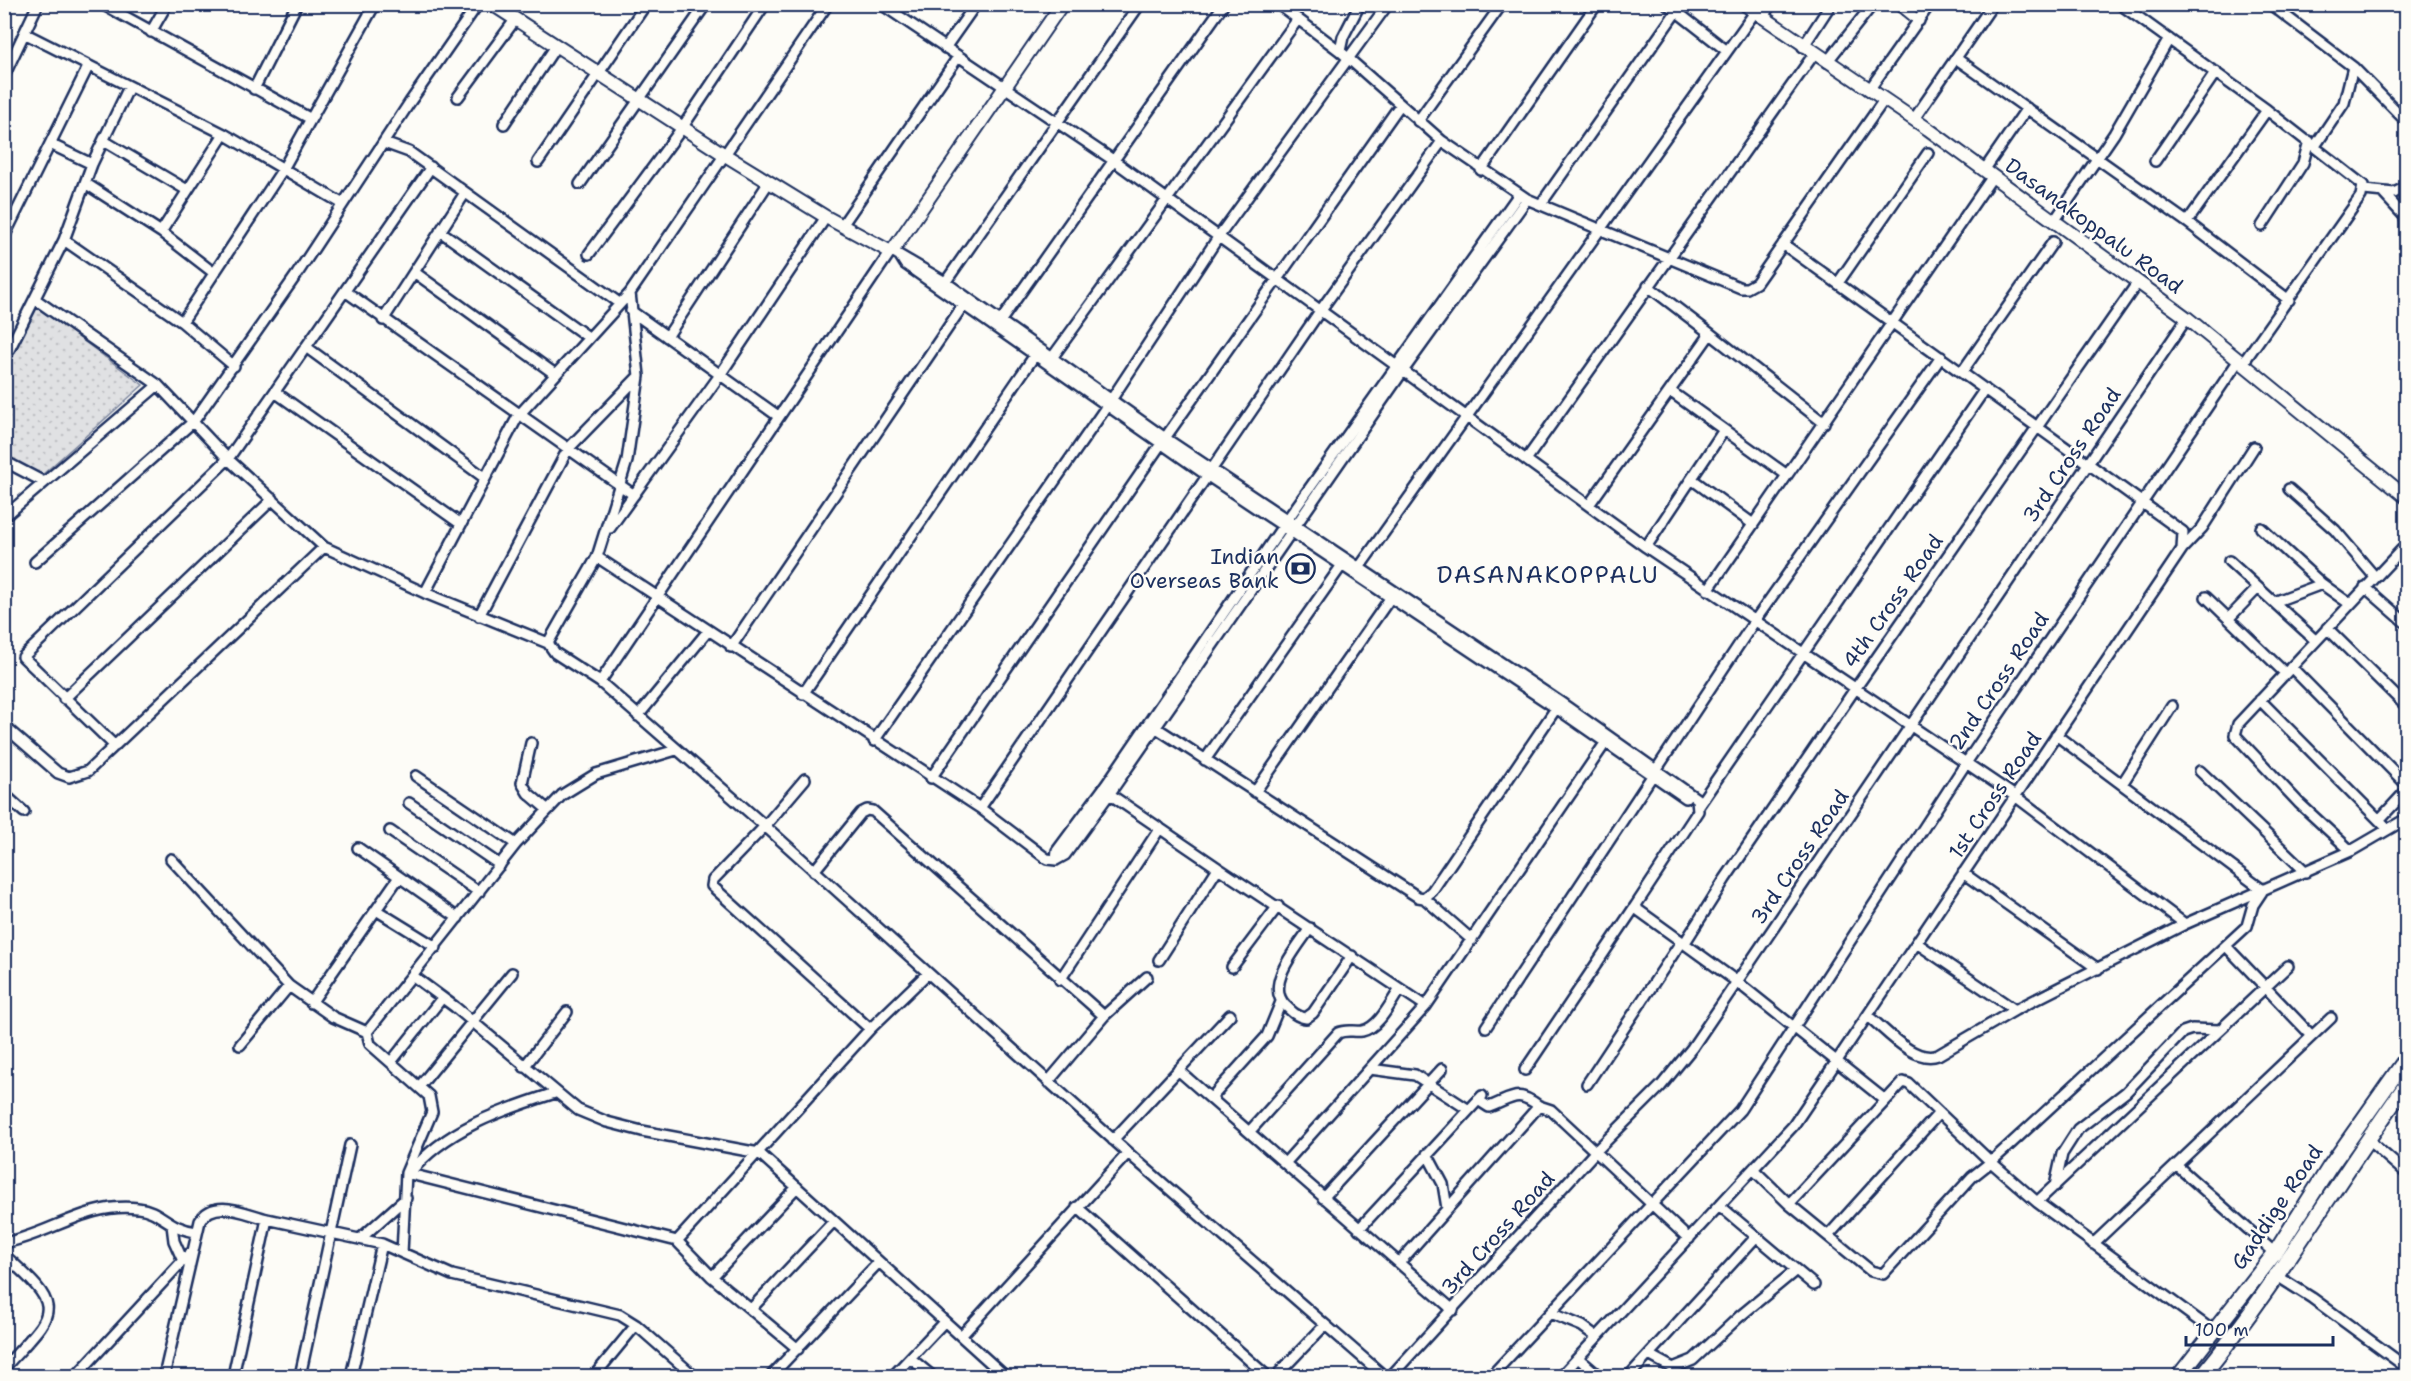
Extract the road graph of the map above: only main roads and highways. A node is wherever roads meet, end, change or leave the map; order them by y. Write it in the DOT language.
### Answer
graph roads {
  1 [pos="2406,1059"];
  2 [pos="2406,1085"];
  3 [pos="2179,1377"];
  4 [pos="2202,1377"];
  1 -- 3 [label="main road, Gaddige Road"];
  2 -- 4 [label="main road, Gaddige Road"];
}
